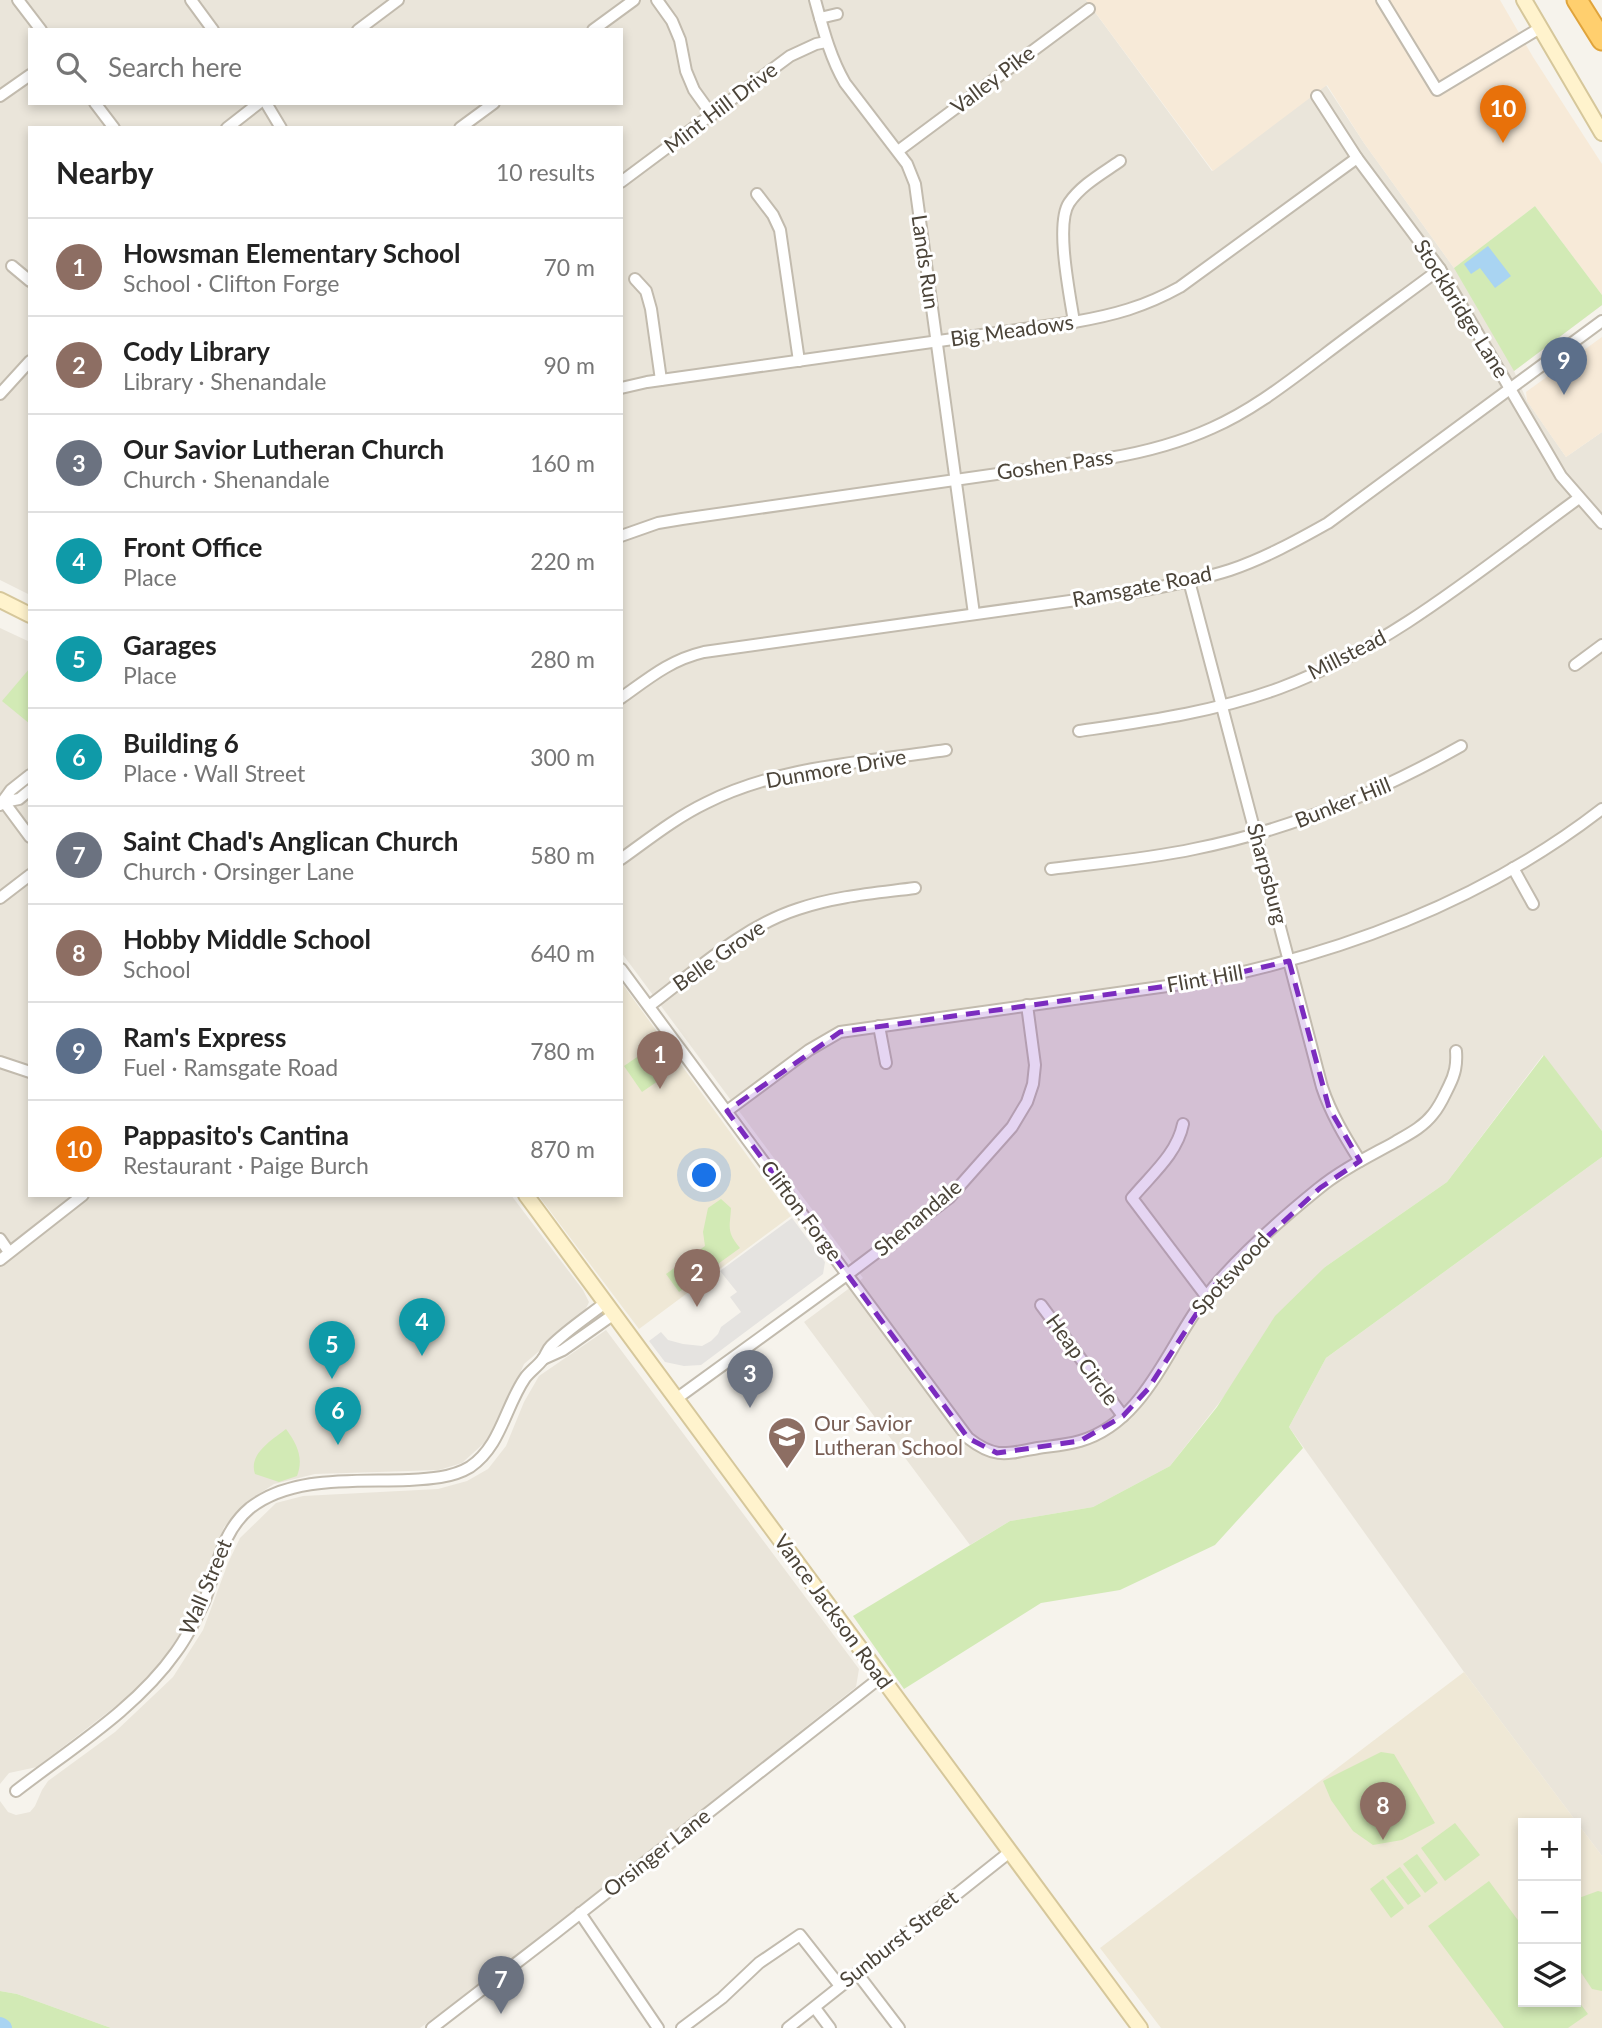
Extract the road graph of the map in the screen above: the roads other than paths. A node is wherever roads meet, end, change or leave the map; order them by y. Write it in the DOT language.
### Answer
graph roads {
  1 [pos="18,0"];
  2 [pos="191,0"];
  3 [pos="398,0"];
  4 [pos="634,0"];
  5 [pos="657,0"];
  6 [pos="815,0"];
  7 [pos="1382,0"];
  8 [pos="1524,0"];
  9 [pos="1577,0"];
  10 [pos="1088,9"];
  11 [pos="837,15"];
  12 [pos="820,18"];
  13 [pos="39,28"];
  14 [pos="212,28"];
  15 [pos="361,28"];
  16 [pos="596,28"];
  17 [pos="1541,28"];
  18 [pos="1602,40"];
  19 [pos="826,42"];
  20 [pos="28,76"];
  21 [pos="0,96"];
  22 [pos="1317,96"];
  23 [pos="97,105"];
  24 [pos="257,105"];
  25 [pos="268,105"];
  26 [pos="491,105"];
  27 [pos="712,115"];
  28 [pos="112,126"];
  29 [pos="229,126"];
  30 [pos="280,126"];
  31 [pos="463,126"];
  32 [pos="1602,133"];
  33 [pos="898,151"];
  34 [pos="1357,158"];
  35 [pos="1120,160"];
  36 [pos="623,181"];
  37 [pos="757,194"];
  38 [pos="12,266"];
  39 [pos="1440,269"];
  40 [pos="28,279"];
  41 [pos="635,279"];
  42 [pos="1602,321"];
  43 [pos="1074,323"];
  44 [pos="936,343"];
  45 [pos="799,361"];
  46 [pos="28,363"];
  47 [pos="662,380"];
  48 [pos="623,388"];
  49 [pos="1511,390"];
  50 [pos="0,394"];
  51 [pos="955,480"];
  52 [pos="1579,498"];
  53 [pos="1602,523"];
  54 [pos="623,535"];
  55 [pos="1189,582"];
  56 [pos="0,600"];
  57 [pos="28,614"];
  58 [pos="974,614"];
  59 [pos="1602,645"];
  60 [pos="1575,665"];
  61 [pos="623,697"];
  62 [pos="1221,706"];
  63 [pos="1079,731"];
  64 [pos="1461,746"];
  65 [pos="946,750"];
  66 [pos="28,777"];
  67 [pos="28,792"];
  68 [pos="2,804"];
  69 [pos="1602,808"];
  70 [pos="1256,834"];
  71 [pos="28,835"];
  72 [pos="623,858"];
  73 [pos="1513,868"];
  74 [pos="1051,869"];
  75 [pos="28,877"];
  76 [pos="915,888"];
  77 [pos="0,898"];
  78 [pos="1533,904"];
  79 [pos="1289,961"];
  80 [pos="623,972"];
  81 [pos="1027,1005"];
  82 [pos="649,1006"];
  83 [pos="879,1026"];
  84 [pos="1456,1051"];
  85 [pos="0,1062"];
  86 [pos="886,1063"];
  87 [pos="28,1068"];
  88 [pos="727,1111"];
  89 [pos="1183,1124"];
  90 [pos="1360,1161"];
  91 [pos="80,1197"];
  92 [pos="527,1197"];
  93 [pos="0,1239"];
  94 [pos="5,1256"];
  95 [pos="848,1274"];
  96 [pos="1206,1296"];
  97 [pos="1041,1305"];
  98 [pos="609,1309"];
  99 [pos="676,1399"];
  100 [pos="1123,1416"];
  101 [pos="983,1449"];
  102 [pos="881,1677"];
  103 [pos="16,1791"];
  104 [pos="1011,1851"];
  105 [pos="580,1913"];
  106 [pos="857,1973"];
  107 [pos="840,1986"];
  108 [pos="815,2008"];
  109 [pos="432,2028"];
  110 [pos="658,2028"];
  111 [pos="682,2028"];
  112 [pos="788,2028"];
  113 [pos="830,2028"];
  114 [pos="899,2028"];
  115 [pos="1140,2028"];
  1 -- 13 [label="street"];
  2 -- 14 [label="street"];
  3 -- 15 [label="street"];
  4 -- 16 [label="street"];
  5 -- 27 [label="street"];
  6 -- 12 [label="street, Lands Run"];
  7 -- 17 [label="street"];
  8 -- 17 [label="main road"];
  9 -- 18 [label="highway"];
  10 -- 33 [label="street, Valley Pike"];
  11 -- 12 [label="street"];
  12 -- 19 [label="street, Lands Run"];
  17 -- 32 [label="main road"];
  19 -- 27 [label="street, Mint Hill Drive"];
  19 -- 33 [label="street, Lands Run"];
  20 -- 21 [label="street"];
  22 -- 34 [label="street, Stockbridge Lane"];
  23 -- 28 [label="street"];
  24 -- 29 [label="street"];
  25 -- 30 [label="street"];
  26 -- 31 [label="street"];
  27 -- 36 [label="street, Mint Hill Drive"];
  33 -- 44 [label="street, Lands Run"];
  34 -- 39 [label="street, Stockbridge Lane"];
  34 -- 43 [label="street, Big Meadows"];
  35 -- 43 [label="street"];
  37 -- 45 [label="street"];
  38 -- 40 [label="street"];
  39 -- 49 [label="street, Stockbridge Lane"];
  39 -- 51 [label="street, Goshen Pass"];
  41 -- 47 [label="street"];
  42 -- 49 [label="street, Ramsgate Road"];
  43 -- 44 [label="street, Big Meadows"];
  44 -- 45 [label="street, Big Meadows"];
  44 -- 51 [label="street, Lands Run"];
  45 -- 47 [label="street, Big Meadows"];
  46 -- 50 [label="street"];
  47 -- 48 [label="street, Big Meadows"];
  49 -- 52 [label="street, Stockbridge Lane"];
  49 -- 55 [label="street, Ramsgate Road"];
  51 -- 54 [label="street, Goshen Pass"];
  51 -- 58 [label="street, Lands Run"];
  52 -- 53 [label="street, Stockbridge Lane"];
  52 -- 62 [label="street, Millstead"];
  55 -- 58 [label="street, Ramsgate Road"];
  55 -- 62 [label="street, Sharpsburg"];
  56 -- 57 [label="main road"];
  58 -- 61 [label="street, Ramsgate Road"];
  59 -- 60 [label="street"];
  62 -- 63 [label="street, Millstead"];
  62 -- 70 [label="street, Sharpsburg"];
  64 -- 70 [label="street, Bunker Hill"];
  65 -- 72 [label="street, Dunmore Drive"];
  66 -- 68 [label="street"];
  67 -- 68 [label="street"];
  68 -- 71 [label="street"];
  69 -- 73 [label="street, Flint Hill"];
  70 -- 74 [label="street, Bunker Hill"];
  70 -- 79 [label="street, Sharpsburg"];
  73 -- 78 [label="street"];
  73 -- 79 [label="street, Flint Hill"];
  75 -- 77 [label="street"];
  76 -- 82 [label="street, Belle Grove"];
  79 -- 81 [label="street, Flint Hill"];
  79 -- 90 [label="street, Sharpsburg"];
  80 -- 82 [label="street, Clifton Forge"];
  81 -- 83 [label="street, Flint Hill"];
  81 -- 95 [label="street, Shenandale"];
  82 -- 88 [label="street, Clifton Forge"];
  83 -- 86 [label="street"];
  83 -- 88 [label="street, Flint Hill"];
  84 -- 90 [label="street, Spotswood"];
  85 -- 87 [label="street"];
  88 -- 95 [label="street, Clifton Forge"];
  89 -- 96 [label="street"];
  90 -- 96 [label="street, Spotswood"];
  91 -- 94 [label="street"];
  92 -- 98 [label="main road, Vance Jackson Road"];
  93 -- 94 [label="street"];
  95 -- 99 [label="street, Shenandale"];
  95 -- 101 [label="street, Clifton Forge"];
  96 -- 100 [label="street, Spotswood"];
  97 -- 100 [label="street, Heap Circle"];
  98 -- 99 [label="main road, Vance Jackson Road"];
  98 -- 103 [label="street, Wall Street"];
  99 -- 102 [label="main road, Vance Jackson Road"];
  100 -- 101 [label="street, Spotswood"];
  102 -- 104 [label="main road, Vance Jackson Road"];
  102 -- 105 [label="street, Orsinger Lane"];
  104 -- 106 [label="street, Sunburst Street"];
  104 -- 115 [label="main road, Vance Jackson Road"];
  105 -- 109 [label="street, Orsinger Lane"];
  105 -- 110 [label="street"];
  106 -- 107 [label="street, Sunburst Street"];
  106 -- 114 [label="street"];
  107 -- 108 [label="street, Sunburst Street"];
  107 -- 111 [label="street"];
  108 -- 112 [label="street, Sunburst Street"];
  108 -- 113 [label="street"];
}
